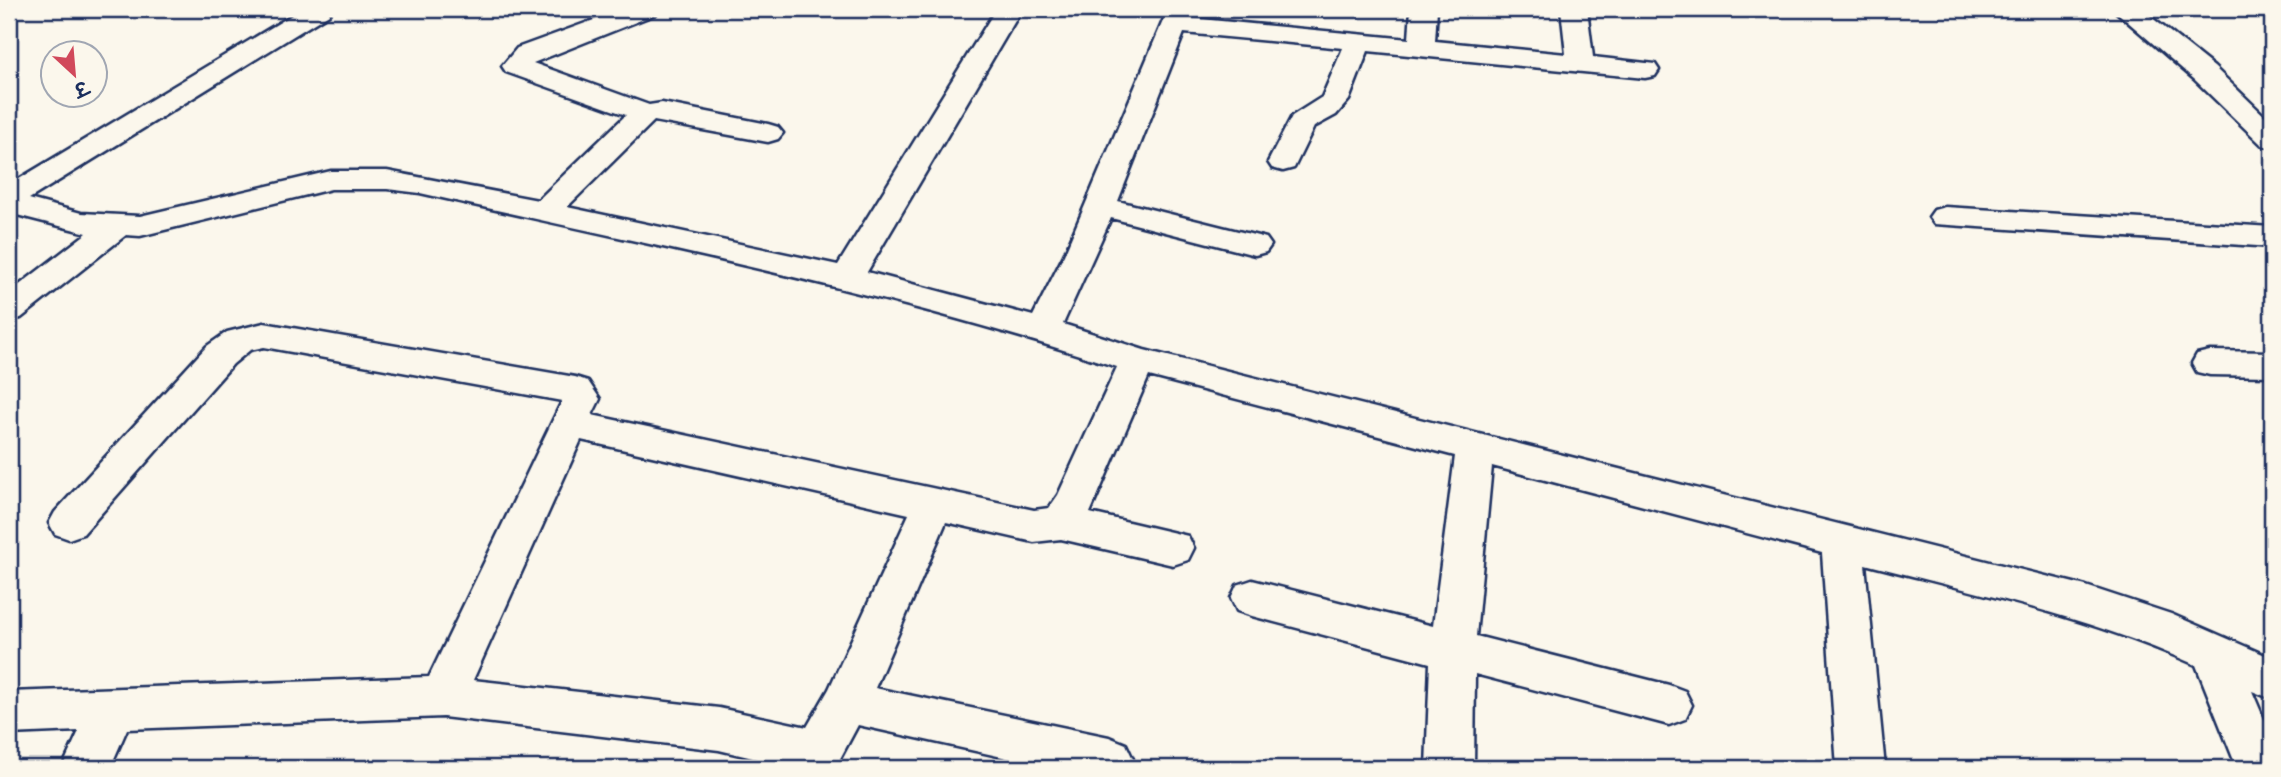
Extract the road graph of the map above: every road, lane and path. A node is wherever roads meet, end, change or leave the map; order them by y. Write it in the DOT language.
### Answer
graph roads {
  1 [pos="320,9"];
  2 [pos="646,9"];
  3 [pos="1009,9"];
  4 [pos="1424,9"];
  5 [pos="1574,9"];
  6 [pos="2126,9"];
  7 [pos="1178,16"];
  8 [pos="1358,43"];
  9 [pos="1421,49"];
  10 [pos="1580,63"];
  11 [pos="1645,70"];
  12 [pos="640,114"];
  13 [pos="768,133"];
  14 [pos="2272,139"];
  15 [pos="1283,162"];
  16 [pos="9,198"];
  17 [pos="9,203"];
  18 [pos="1100,206"];
  19 [pos="546,210"];
  20 [pos="1945,217"];
  21 [pos="116,227"];
  22 [pos="2272,237"];
  23 [pos="1255,245"];
  24 [pos="847,278"];
  25 [pos="9,310"];
  26 [pos="1044,330"];
  27 [pos="1138,361"];
  28 [pos="2210,363"];
  29 [pos="2272,364"];
  30 [pos="569,424"];
  31 [pos="1475,449"];
  32 [pos="933,506"];
  33 [pos="69,523"];
  34 [pos="1061,523"];
  35 [pos="1842,540"];
  36 [pos="1173,548"];
  37 [pos="1252,598"];
  38 [pos="1453,647"];
  39 [pos="2212,650"];
  40 [pos="2272,679"];
  41 [pos="443,697"];
  42 [pos="846,702"];
  43 [pos="1669,705"];
  44 [pos="113,710"];
  45 [pos="9,713"];
  46 [pos="1109,759"];
  47 [pos="814,760"];
  48 [pos="86,768"];
  49 [pos="1450,768"];
  50 [pos="1861,768"];
  51 [pos="2262,768"];
  1 -- 16 [label="street"];
  2 -- 12 [label="street"];
  3 -- 24 [label="street"];
  4 -- 9 [label="street"];
  5 -- 10 [label="street"];
  6 -- 14 [label="street"];
  7 -- 8 [label="street"];
  7 -- 18 [label="street"];
  8 -- 9 [label="street"];
  8 -- 15 [label="street"];
  9 -- 10 [label="street"];
  10 -- 11 [label="street"];
  12 -- 13 [label="street"];
  12 -- 19 [label="street"];
  17 -- 21 [label="street"];
  18 -- 23 [label="street"];
  18 -- 26 [label="street"];
  19 -- 21 [label="street"];
  19 -- 24 [label="street"];
  20 -- 22 [label="street"];
  21 -- 25 [label="street"];
  24 -- 26 [label="street"];
  26 -- 27 [label="street"];
  27 -- 31 [label="street"];
  27 -- 34 [label="street"];
  28 -- 29 [label="street"];
  30 -- 32 [label="street"];
  30 -- 33 [label="street"];
  30 -- 41 [label="street"];
  31 -- 35 [label="street"];
  31 -- 38 [label="street"];
  32 -- 34 [label="street"];
  32 -- 42 [label="street"];
  34 -- 36 [label="street"];
  35 -- 39 [label="street"];
  35 -- 50 [label="street"];
  37 -- 38 [label="street"];
  38 -- 43 [label="street"];
  38 -- 49 [label="street"];
  39 -- 40 [label="street"];
  39 -- 51 [label="street"];
  41 -- 44 [label="street"];
  41 -- 47 [label="street"];
  42 -- 46 [label="street"];
  42 -- 47 [label="street"];
  44 -- 45 [label="street"];
  44 -- 48 [label="street"];
}
